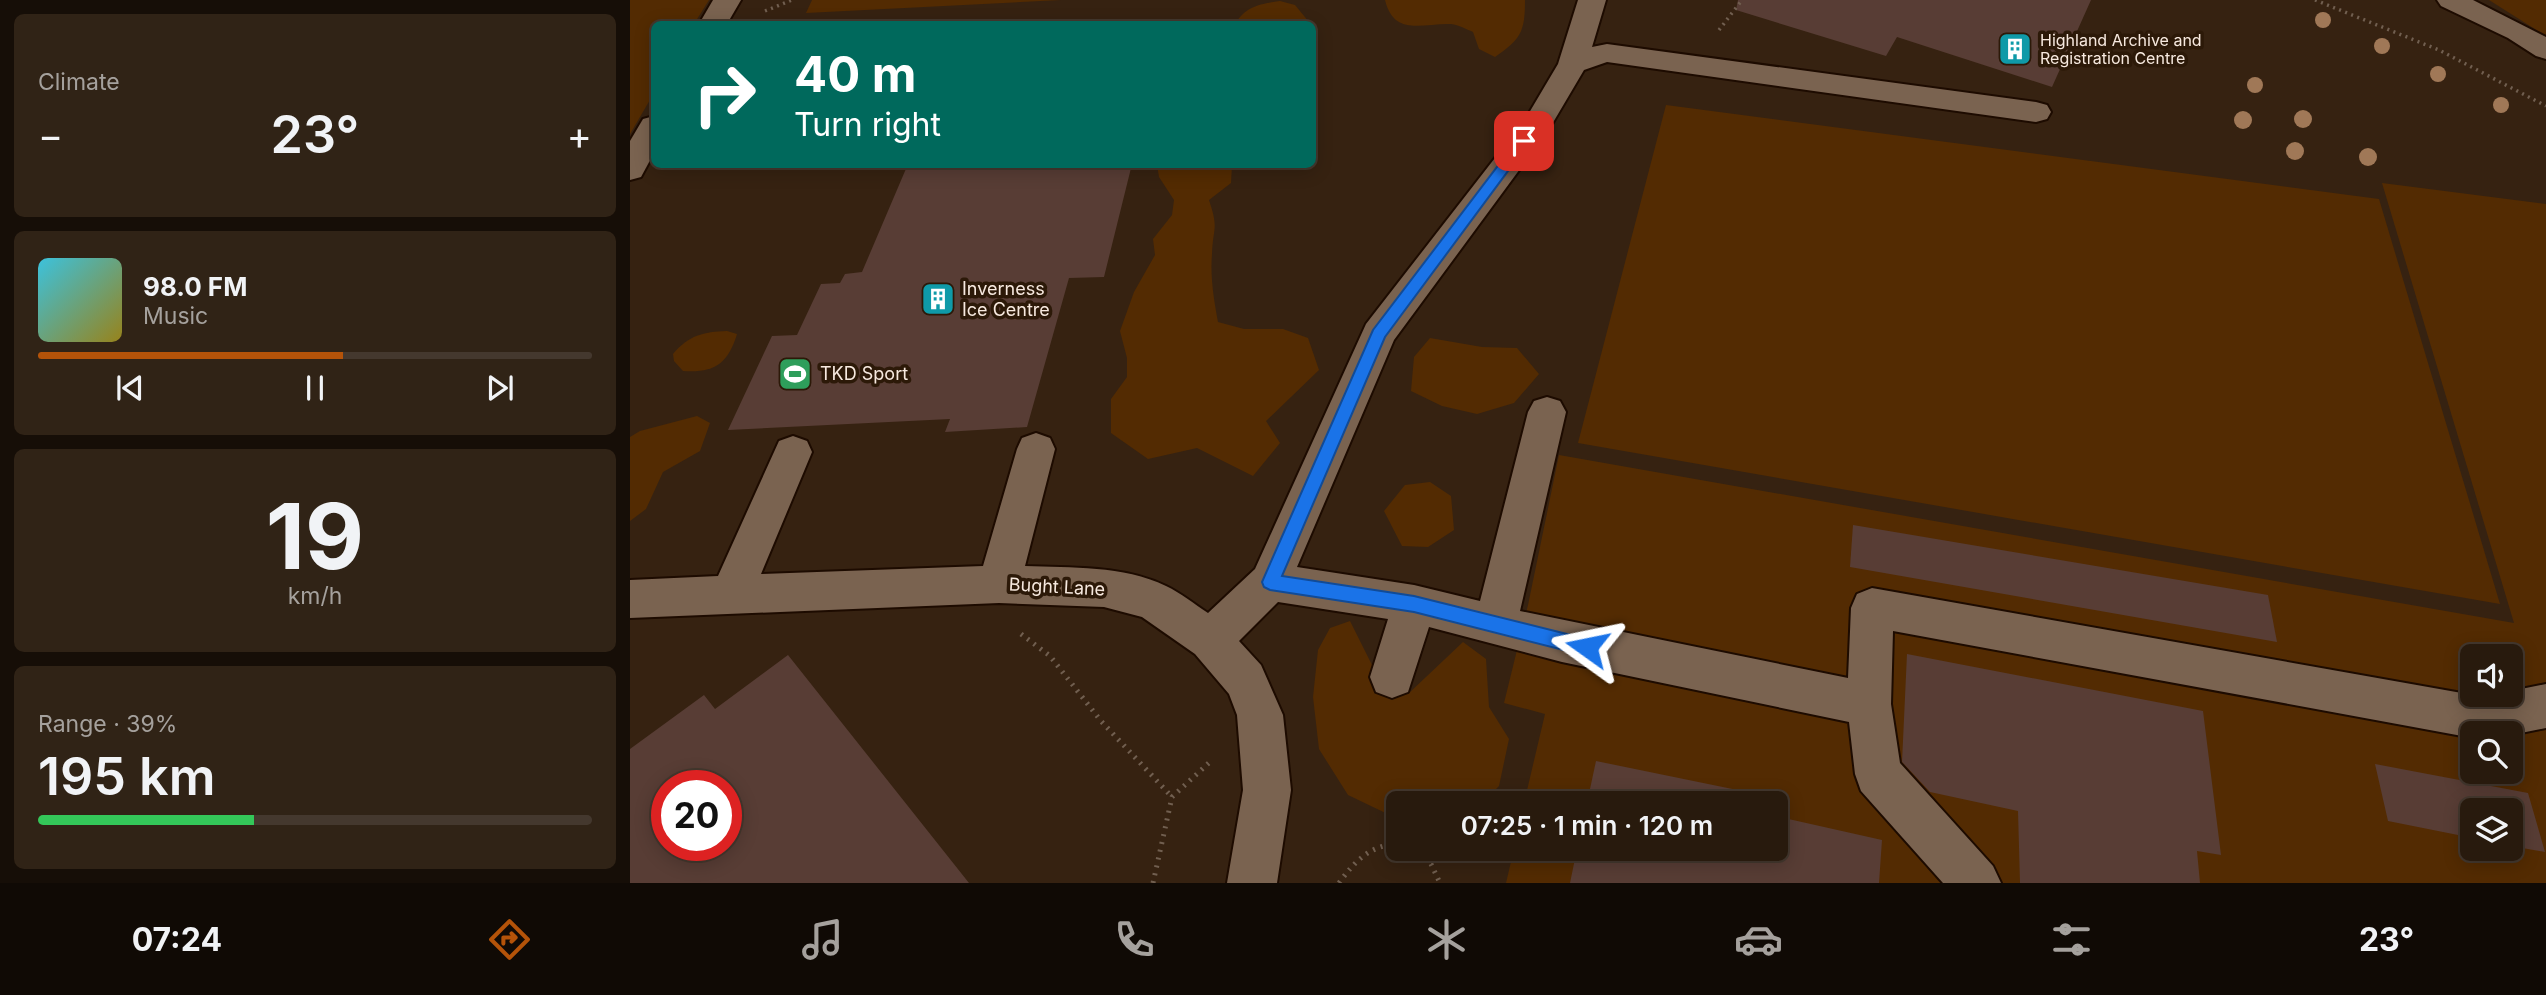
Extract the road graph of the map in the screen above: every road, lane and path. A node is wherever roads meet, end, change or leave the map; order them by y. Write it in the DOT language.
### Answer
graph roads {
  1 [pos="726,0"];
  2 [pos="1592,0"];
  3 [pos="2315,0"];
  4 [pos="2451,0"];
  5 [pos="715,21"];
  6 [pos="2546,50"];
  7 [pos="1573,64"];
  8 [pos="2546,106"];
  9 [pos="2036,112"];
  10 [pos="651,131"];
  11 [pos="630,169"];
  12 [pos="1547,412"];
  13 [pos="1036,449"];
  14 [pos="793,452"];
  15 [pos="1270,582"];
  16 [pos="999,584"];
  17 [pos="731,595"];
  18 [pos="630,599"];
  19 [pos="1414,604"];
  20 [pos="1495,625"];
  21 [pos="1012,632"];
  22 [pos="1210,639"];
  23 [pos="1392,677"];
  24 [pos="1869,704"];
  25 [pos="2546,706"];
  26 [pos="1260,715"];
  27 [pos="1172,797"];
  28 [pos="1386,843"];
  29 [pos="1427,861"];
  30 [pos="1153,883"];
  31 [pos="1252,883"];
  32 [pos="1339,883"];
  33 [pos="1440,883"];
  34 [pos="1976,883"];
  1 -- 5 [label="street"];
  2 -- 7 [label="street"];
  3 -- 8 [label="path"];
  4 -- 6 [label="street"];
  7 -- 9 [label="street"];
  7 -- 15 [label="street"];
  10 -- 11 [label="street"];
  12 -- 20 [label="street"];
  13 -- 16 [label="street"];
  14 -- 17 [label="street"];
  15 -- 19 [label="street"];
  15 -- 22 [label="street"];
  16 -- 17 [label="street, Bught Lane"];
  16 -- 22 [label="street, Bught Lane"];
  17 -- 18 [label="street, Bught Lane"];
  19 -- 20 [label="street"];
  19 -- 23 [label="street"];
  20 -- 24 [label="street"];
  21 -- 27 [label="path"];
  22 -- 26 [label="street, Bught Lane"];
  24 -- 25 [label="street"];
  24 -- 34 [label="street"];
  26 -- 27 [label="path"];
  26 -- 31 [label="street, Bught Lane"];
  27 -- 30 [label="path"];
  28 -- 32 [label="path"];
  29 -- 33 [label="path"];
}
